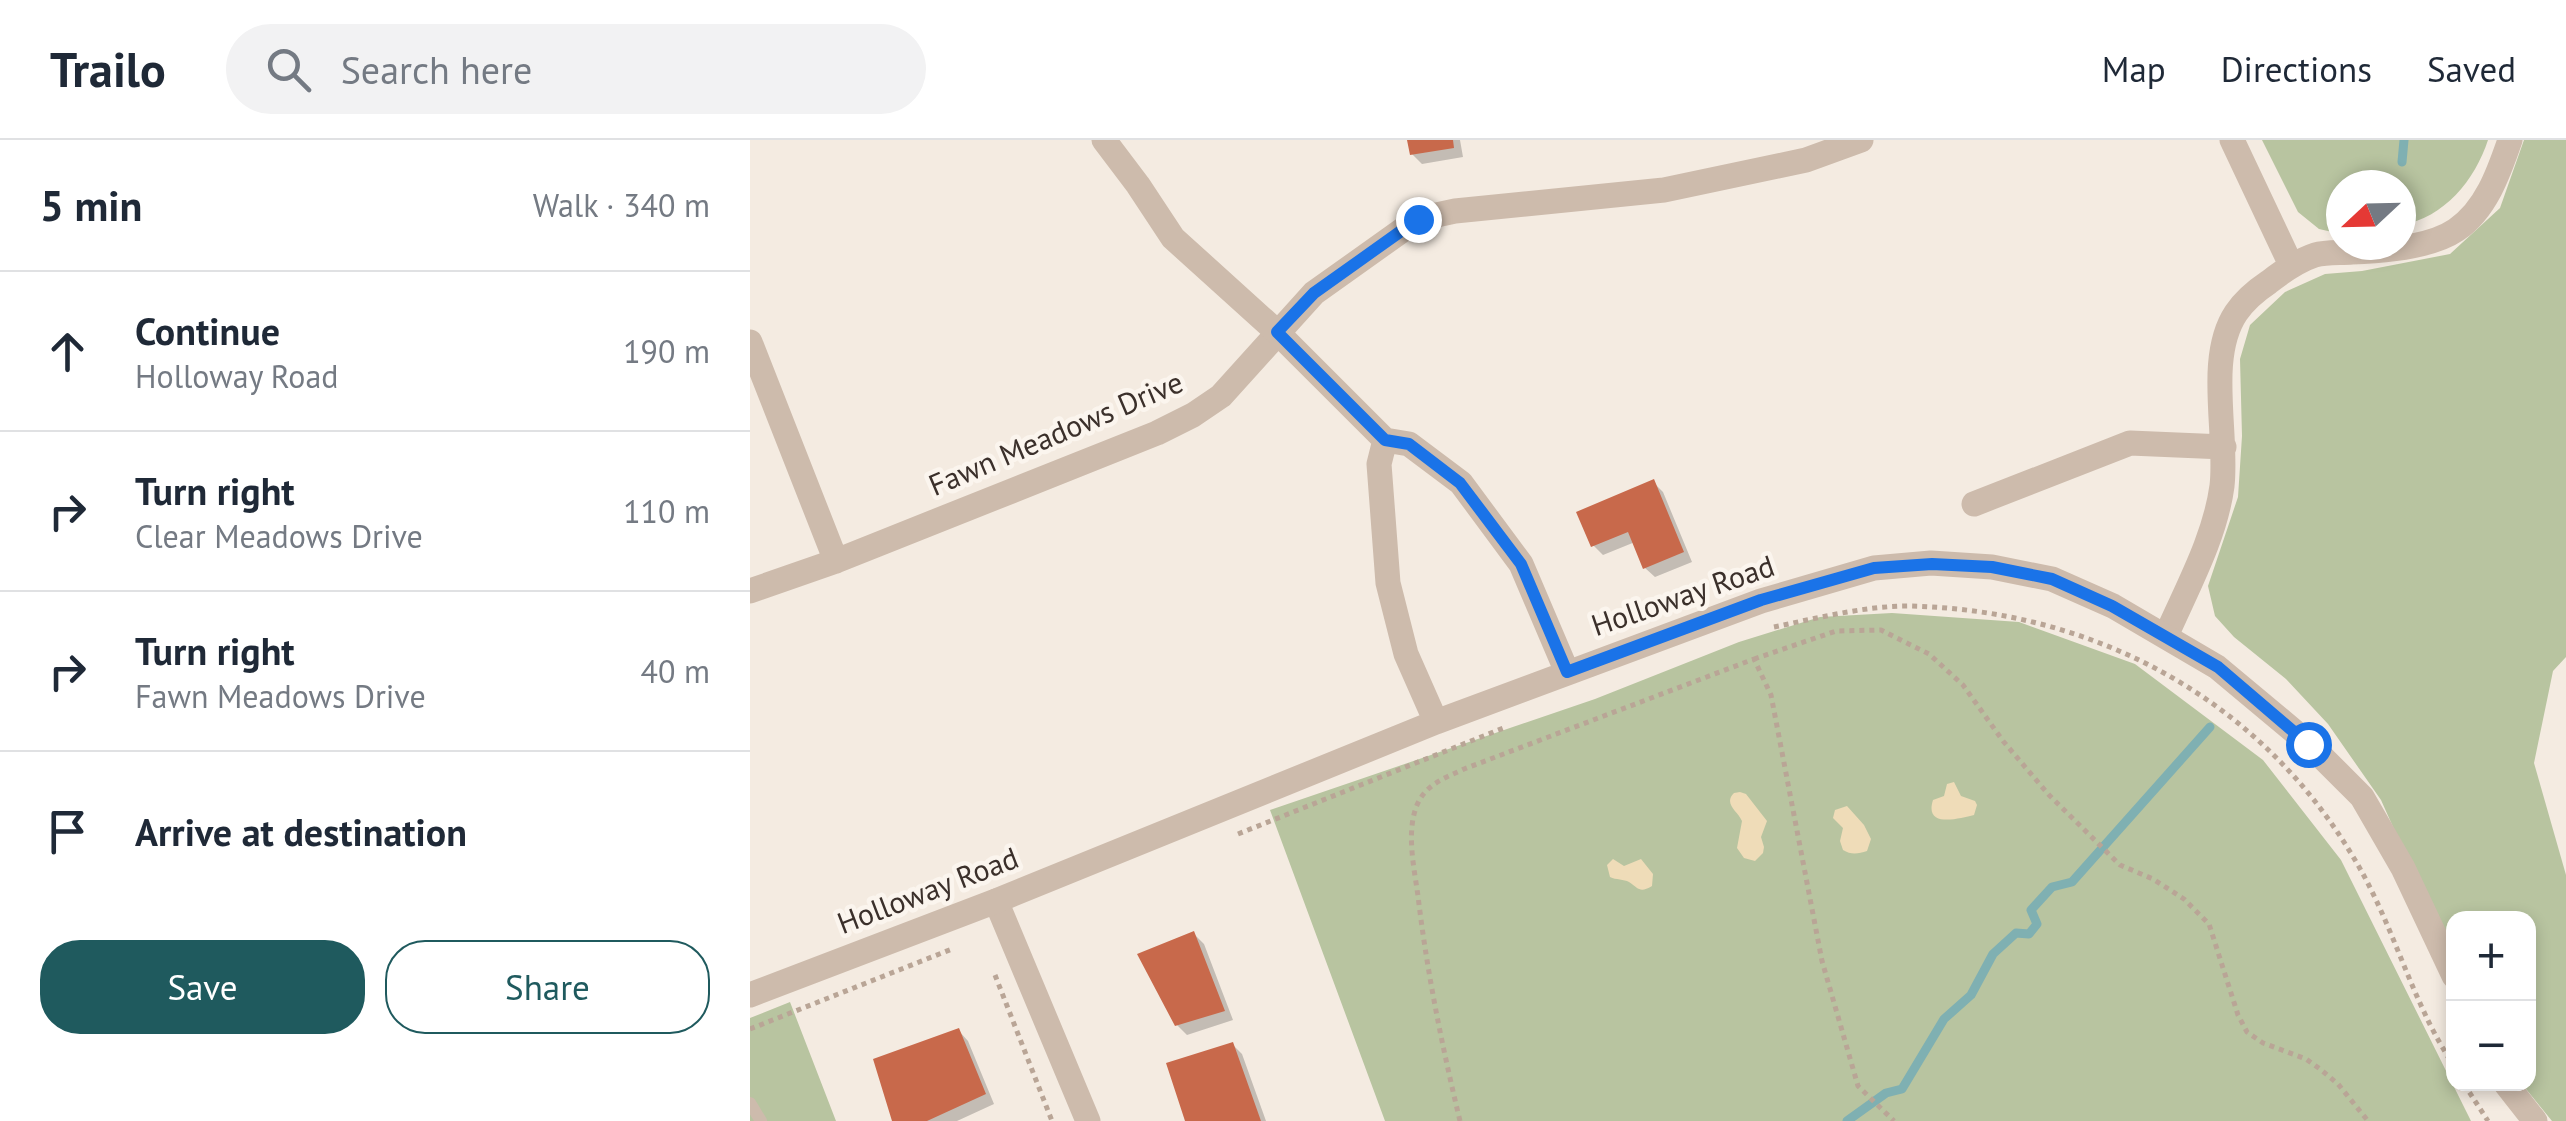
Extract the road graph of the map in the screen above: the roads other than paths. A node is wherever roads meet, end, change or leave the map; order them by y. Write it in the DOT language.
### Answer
graph roads {
  1 [pos="1104,140"];
  2 [pos="1861,140"];
  3 [pos="2232,140"];
  4 [pos="2510,140"];
  5 [pos="2290,265"];
  6 [pos="1277,332"];
  7 [pos="750,342"];
  8 [pos="1385,440"];
  9 [pos="2224,447"];
  10 [pos="1974,504"];
  11 [pos="836,561"];
  12 [pos="750,591"];
  13 [pos="2166,636"];
  14 [pos="1567,672"];
  15 [pos="1436,722"];
  16 [pos="996,901"];
  17 [pos="2446,959"];
  18 [pos="750,995"];
  19 [pos="2511,1091"];
  20 [pos="750,1103"];
  21 [pos="760,1121"];
  22 [pos="1088,1121"];
  23 [pos="2534,1121"];
  1 -- 6 [label="street"];
  2 -- 6 [label="street, Fawn Meadows Drive"];
  3 -- 5 [label="street"];
  4 -- 5 [label="street"];
  5 -- 9 [label="street"];
  6 -- 8 [label="street"];
  6 -- 11 [label="street, Fawn Meadows Drive"];
  7 -- 11 [label="street"];
  8 -- 14 [label="street"];
  8 -- 15 [label="street"];
  9 -- 10 [label="street"];
  9 -- 13 [label="street"];
  11 -- 12 [label="street, Fawn Meadows Drive"];
  13 -- 14 [label="street, Holloway Road"];
  13 -- 17 [label="street, Holloway Road"];
  14 -- 15 [label="street, Holloway Road"];
  15 -- 16 [label="street, Holloway Road"];
  16 -- 18 [label="street, Holloway Road"];
  16 -- 22 [label="street"];
  19 -- 23 [label="street"];
  20 -- 21 [label="lane"];
}
